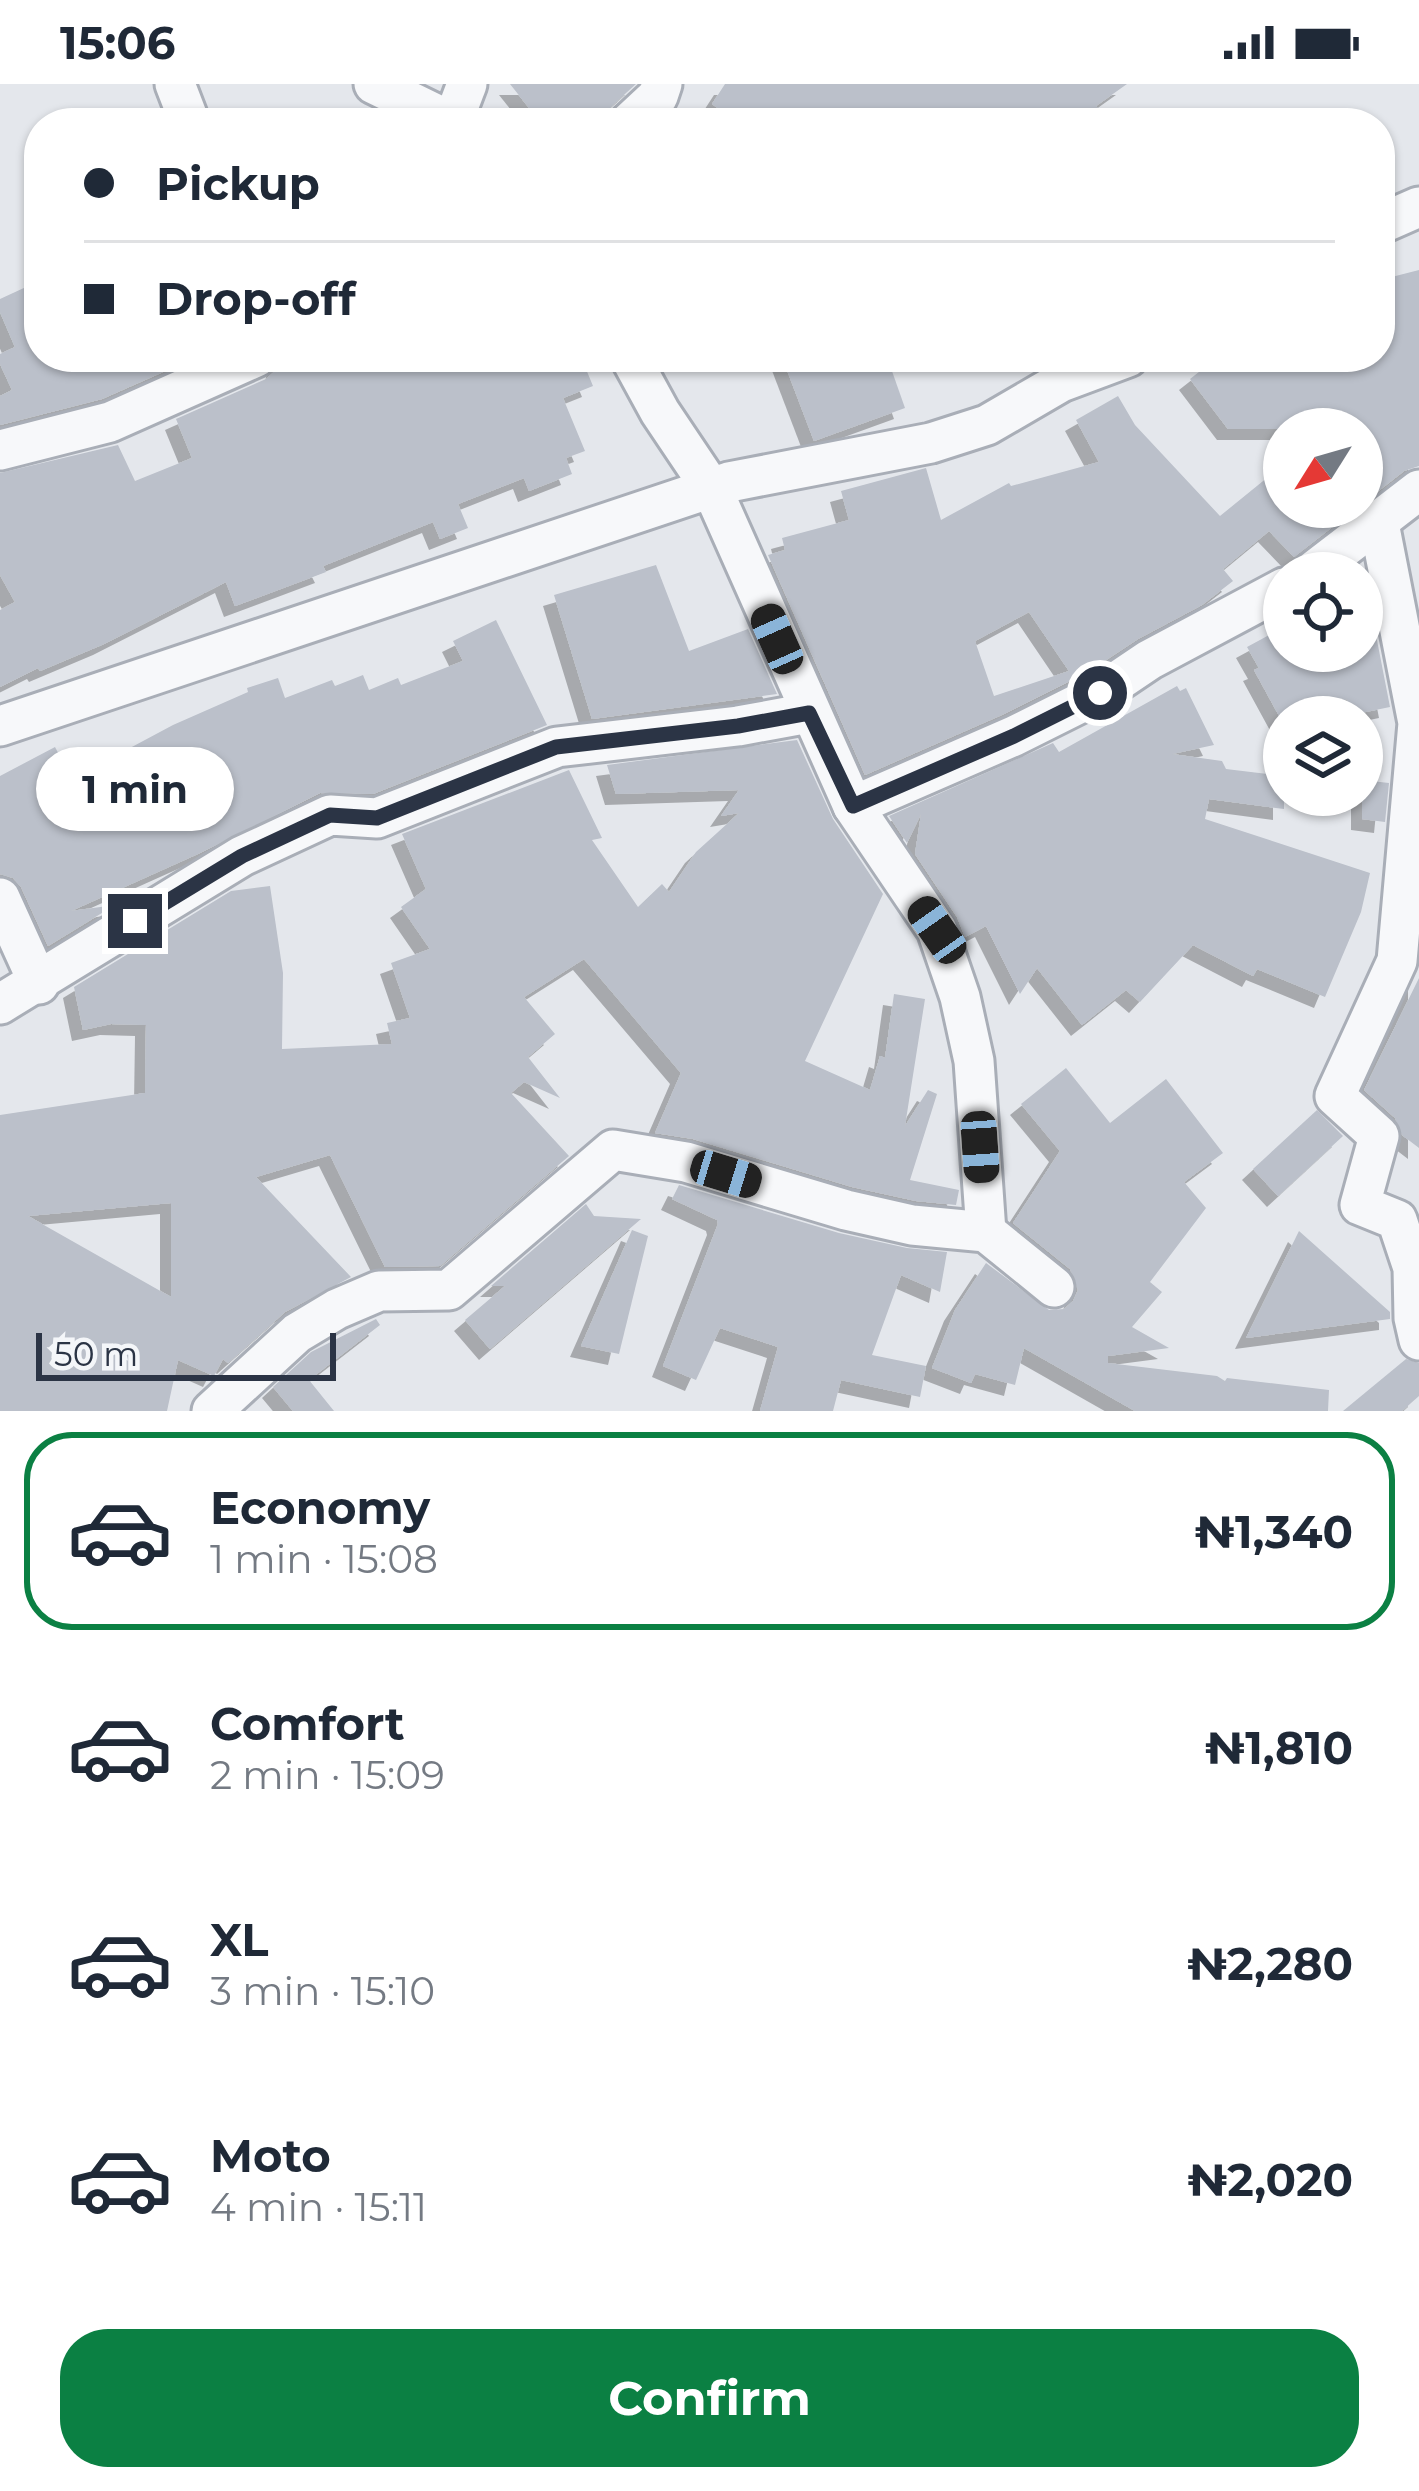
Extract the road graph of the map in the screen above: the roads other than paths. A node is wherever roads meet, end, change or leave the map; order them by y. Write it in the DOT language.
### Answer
graph roads {
  1 [pos="374,84"];
  2 [pos="662,84"];
  3 [pos="425,108"];
  4 [pos="645,108"];
  5 [pos="222,372"];
  6 [pos="638,372"];
  7 [pos="1088,372"];
  8 [pos="0,450"];
  9 [pos="712,490"];
  10 [pos="1419,490"];
  11 [pos="1383,520"];
  12 [pos="1372,528"];
  13 [pos="1380,528"];
  14 [pos="1340,552"];
  15 [pos="1263,599"];
  16 [pos="809,713"];
  17 [pos="0,726"];
  18 [pos="853,806"];
  19 [pos="0,898"];
  20 [pos="39,984"];
  21 [pos="0,1004"];
  22 [pos="986,1232"];
  23 [pos="1054,1287"];
  24 [pos="1419,1340"];
  25 [pos="212,1411"];
  1 -- 3 [label="street"];
  2 -- 4 [label="street"];
  5 -- 8 [label="street"];
  6 -- 9 [label="street"];
  7 -- 9 [label="street"];
  9 -- 16 [label="street"];
  9 -- 17 [label="street"];
  10 -- 11 [label="street"];
  12 -- 14 [label="street"];
  13 -- 24 [label="street"];
  15 -- 18 [label="street"];
  16 -- 18 [label="street"];
  16 -- 20 [label="street"];
  18 -- 22 [label="street"];
  19 -- 20 [label="street"];
  20 -- 21 [label="street"];
  22 -- 23 [label="street"];
  22 -- 25 [label="street"];
}
